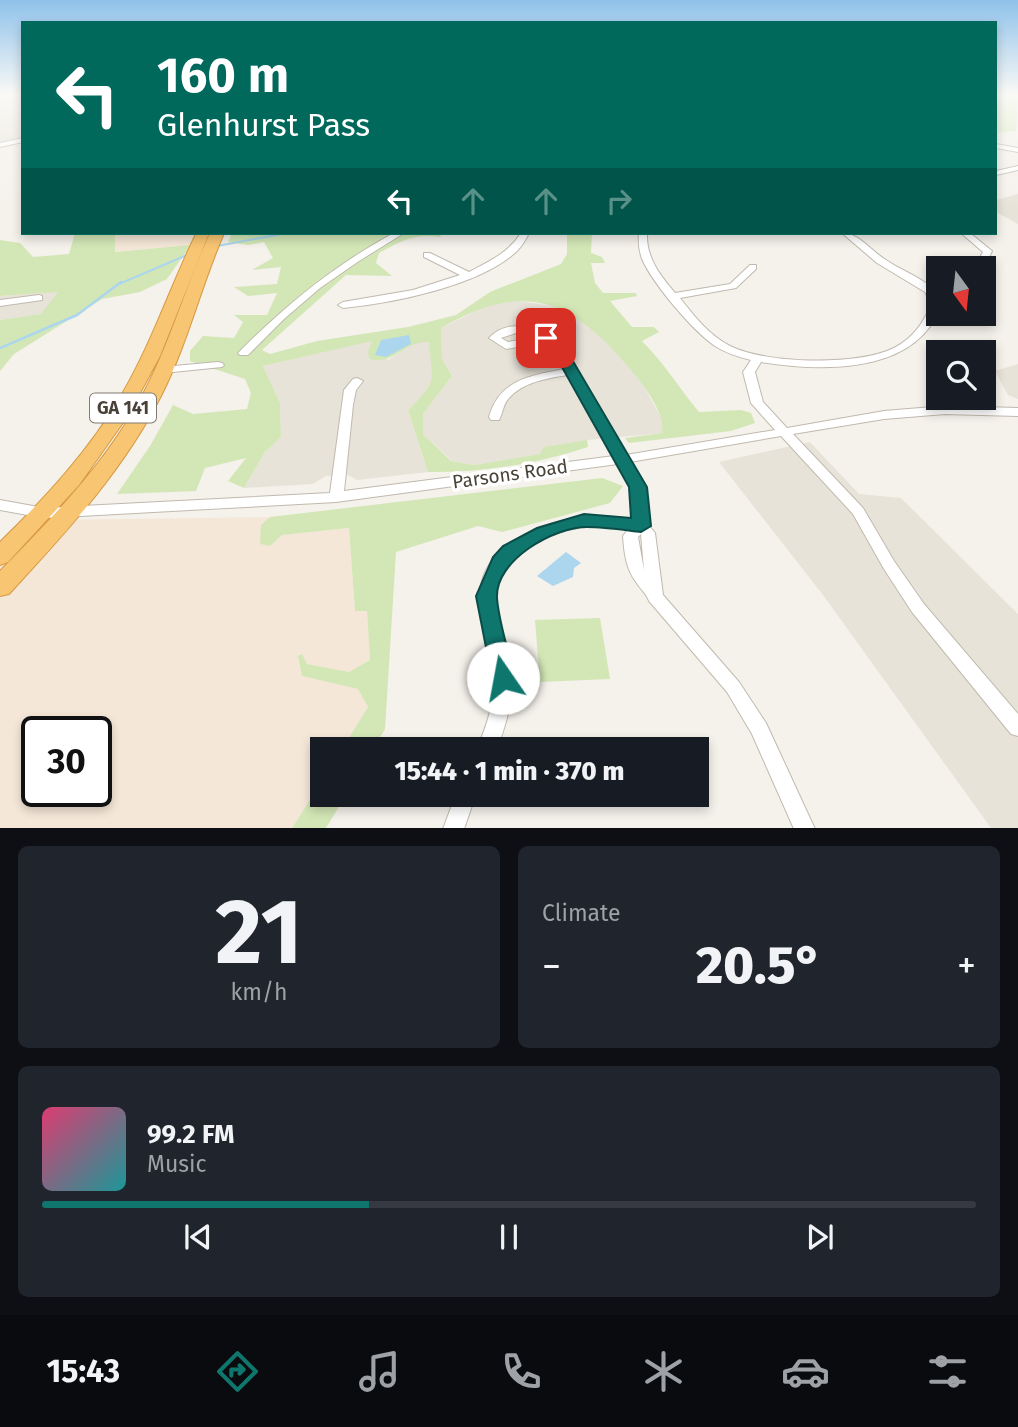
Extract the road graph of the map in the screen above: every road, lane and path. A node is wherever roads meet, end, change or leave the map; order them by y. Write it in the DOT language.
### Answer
graph roads {
  1 [pos="21,140"];
  2 [pos="0,145"];
  3 [pos="997,146"];
  4 [pos="1018,150"];
  5 [pos="1018,168"];
  6 [pos="997,173"];
  7 [pos="203,235"];
  8 [pos="216,235"];
  9 [pos="396,235"];
  10 [pos="524,235"];
  11 [pos="643,235"];
  12 [pos="848,235"];
  13 [pos="968,235"];
  14 [pos="426,255"];
  15 [pos="985,256"];
  16 [pos="753,267"];
  17 [pos="466,274"];
  18 [pos="926,286"];
  19 [pos="673,296"];
  20 [pos="39,298"];
  21 [pos="0,303"];
  22 [pos="342,304"];
  23 [pos="926,324"];
  24 [pos="546,338"];
  25 [pos="244,353"];
  26 [pos="756,360"];
  27 [pos="218,365"];
  28 [pos="163,370"];
  29 [pos="572,371"];
  30 [pos="358,382"];
  31 [pos="1018,412"];
  32 [pos="495,417"];
  33 [pos="780,430"];
  34 [pos="624,459"];
  35 [pos="336,497"];
  36 [pos="0,505"];
  37 [pos="74,511"];
  38 [pos="44,513"];
  39 [pos="641,526"];
  40 [pos="0,556"];
  41 [pos="0,587"];
  42 [pos="1018,728"];
  43 [pos="491,737"];
  44 [pos="461,807"];
  45 [pos="453,828"];
  46 [pos="804,828"];
  1 -- 2 [label="street"];
  3 -- 4 [label="street"];
  5 -- 6 [label="street"];
  7 -- 38 [label="highway, GA 141"];
  8 -- 28 [label="highway, GA 141"];
  9 -- 25 [label="street"];
  10 -- 17 [label="street"];
  11 -- 19 [label="street"];
  12 -- 18 [label="street"];
  13 -- 15 [label="street"];
  14 -- 17 [label="street"];
  16 -- 19 [label="street"];
  17 -- 22 [label="street"];
  19 -- 26 [label="street"];
  20 -- 21 [label="street"];
  23 -- 26 [label="street"];
  24 -- 29 [label="street"];
  26 -- 33 [label="street"];
  27 -- 28 [label="street"];
  28 -- 37 [label="highway, GA 141"];
  29 -- 32 [label="street"];
  29 -- 34 [label="street"];
  30 -- 35 [label="street"];
  31 -- 33 [label="street, Parsons Road"];
  33 -- 34 [label="street, Parsons Road"];
  33 -- 42 [label="street"];
  34 -- 35 [label="street, Parsons Road"];
  34 -- 39 [label="street"];
  35 -- 37 [label="street, Parsons Road"];
  36 -- 38 [label="street, Parsons Road"];
  37 -- 38 [label="street, Parsons Road"];
  37 -- 41 [label="highway, GA 141"];
  38 -- 40 [label="highway, GA 141"];
  39 -- 43 [label="street"];
  39 -- 46 [label="street"];
  44 -- 45 [label="street"];
}
